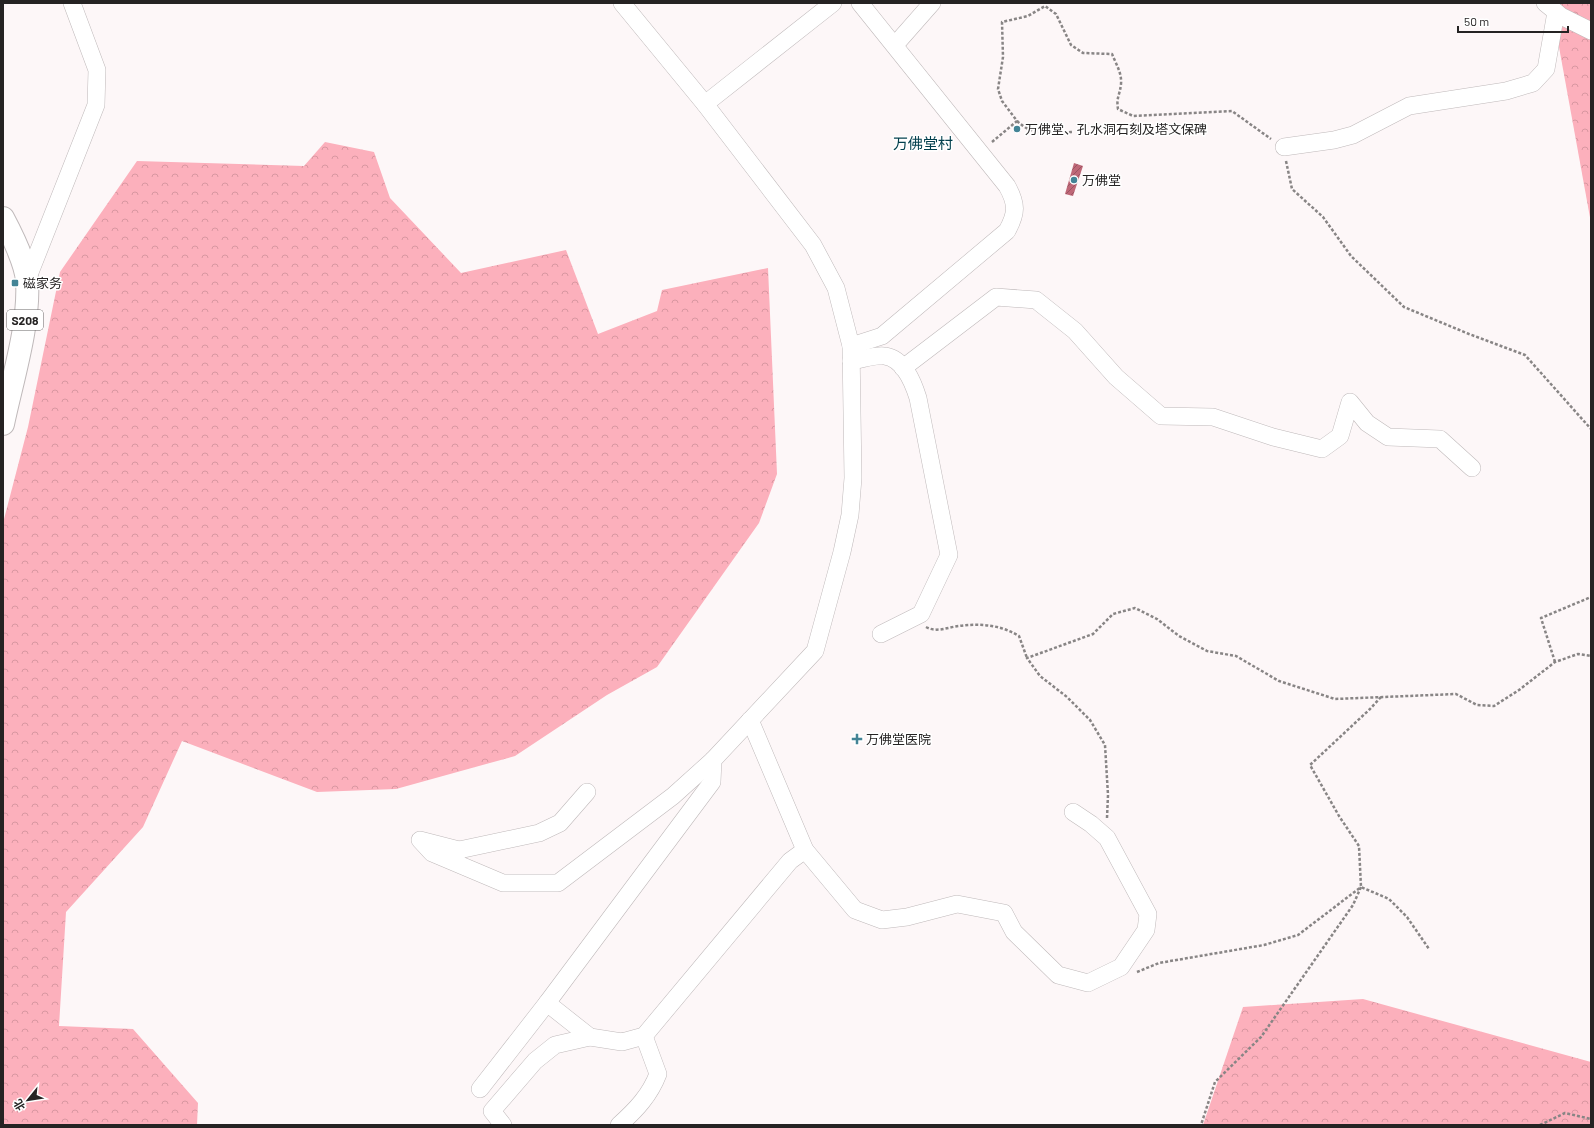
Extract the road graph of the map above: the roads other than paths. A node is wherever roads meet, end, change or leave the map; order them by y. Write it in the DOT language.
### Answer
graph roads {
  1 [pos="72,3"];
  2 [pos="622,3"];
  3 [pos="833,3"];
  4 [pos="860,3"];
  5 [pos="932,3"];
  6 [pos="1551,8"];
  7 [pos="1586,25"];
  8 [pos="894,45"];
  9 [pos="705,104"];
  10 [pos="1284,147"];
  11 [pos="3,218"];
  12 [pos="28,280"];
  13 [pos="851,354"];
  14 [pos="903,368"];
  15 [pos="3,424"];
  16 [pos="1472,468"];
  17 [pos="881,634"];
  18 [pos="750,720"];
  19 [pos="713,760"];
  20 [pos="587,792"];
  21 [pos="1073,812"];
  22 [pos="805,850"];
  23 [pos="547,1003"];
  24 [pos="644,1036"];
  25 [pos="590,1037"];
  26 [pos="480,1089"];
  27 [pos="503,1125"];
  28 [pos="619,1125"];
  1 -- 12 [label="street"];
  2 -- 9 [label="street"];
  3 -- 9 [label="street"];
  4 -- 8 [label="street"];
  5 -- 8 [label="street"];
  6 -- 7 [label="street"];
  6 -- 10 [label="street"];
  8 -- 13 [label="street"];
  9 -- 13 [label="street"];
  11 -- 12 [label="main road, S208"];
  12 -- 15 [label="main road, S208"];
  13 -- 14 [label="street"];
  13 -- 18 [label="street"];
  14 -- 16 [label="street"];
  14 -- 17 [label="street"];
  18 -- 19 [label="street"];
  18 -- 22 [label="street"];
  19 -- 20 [label="street"];
  19 -- 23 [label="street"];
  21 -- 22 [label="street"];
  22 -- 24 [label="street"];
  23 -- 25 [label="street"];
  23 -- 26 [label="street"];
  24 -- 25 [label="street"];
  24 -- 28 [label="street"];
  25 -- 27 [label="street"];
}
